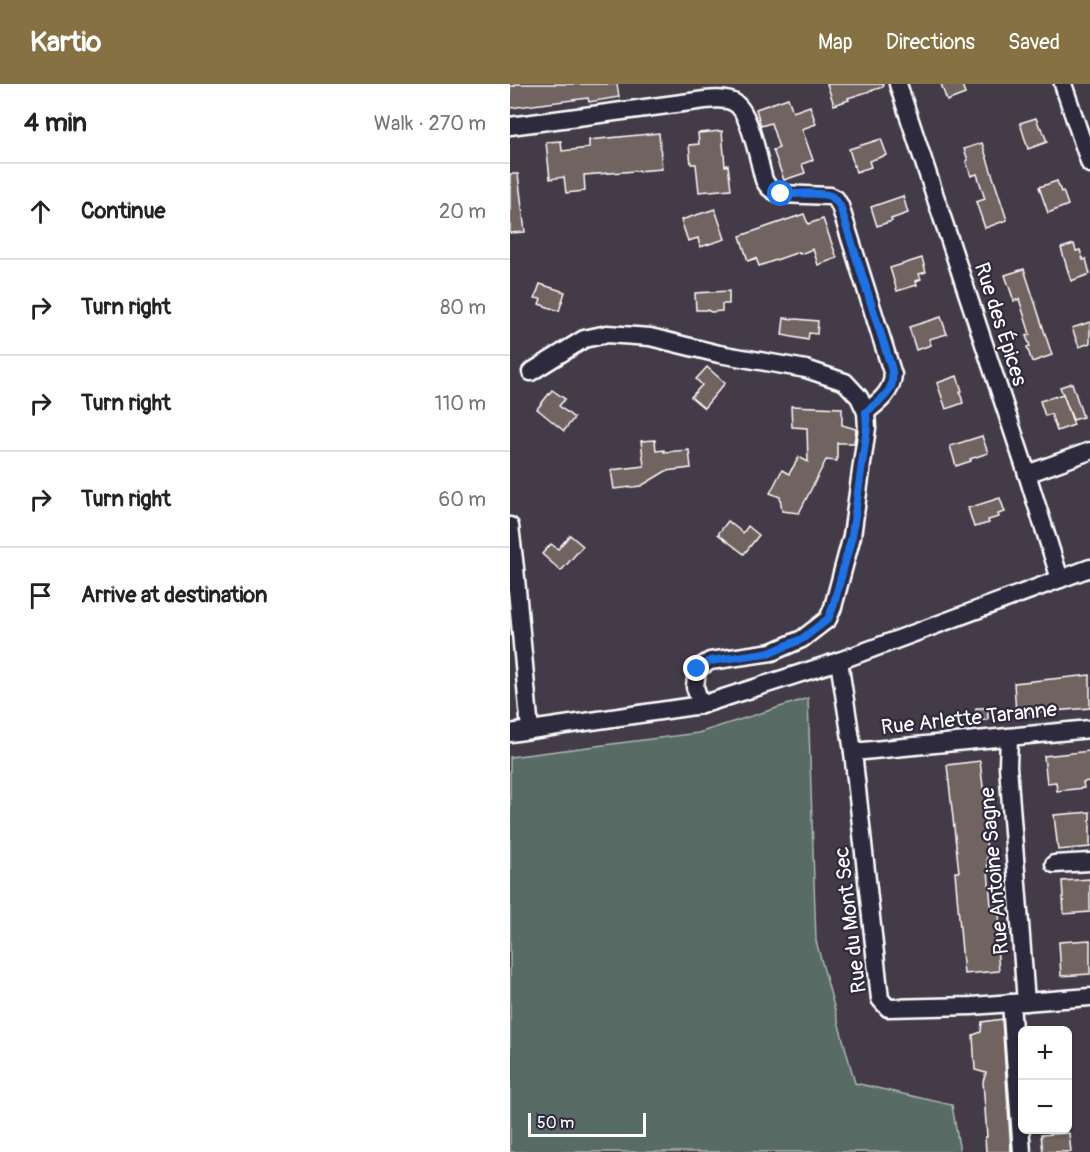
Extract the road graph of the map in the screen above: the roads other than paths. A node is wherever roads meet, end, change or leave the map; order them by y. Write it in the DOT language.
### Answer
graph roads {
  1 [pos="897,84"];
  2 [pos="1063,84"];
  3 [pos="510,126"];
  4 [pos="1090,164"];
  5 [pos="531,372"];
  6 [pos="866,412"];
  7 [pos="1090,451"];
  8 [pos="1027,474"];
  9 [pos="510,526"];
  10 [pos="1090,568"];
  11 [pos="1060,579"];
  12 [pos="839,661"];
  13 [pos="701,705"];
  14 [pos="1090,729"];
  15 [pos="530,730"];
  16 [pos="510,733"];
  17 [pos="1009,737"];
  18 [pos="853,752"];
  19 [pos="1090,862"];
  20 [pos="1054,864"];
  21 [pos="1090,997"];
  22 [pos="1019,1002"];
  23 [pos="1022,1152"];
  1 -- 8 [label="street, Rue des Épices"];
  2 -- 4 [label="street"];
  3 -- 6 [label="street"];
  5 -- 6 [label="street"];
  6 -- 13 [label="street"];
  7 -- 8 [label="street"];
  8 -- 11 [label="street, Rue des Épices"];
  9 -- 15 [label="street"];
  10 -- 11 [label="street"];
  11 -- 12 [label="street"];
  12 -- 13 [label="street"];
  12 -- 18 [label="street, Rue du Mont Sec"];
  13 -- 15 [label="street"];
  14 -- 17 [label="street, Rue Arlette Taranne"];
  15 -- 16 [label="street"];
  17 -- 18 [label="street, Rue Arlette Taranne"];
  17 -- 22 [label="street, Rue Antoine Sagne"];
  18 -- 22 [label="street, Rue du Mont Sec"];
  19 -- 20 [label="street"];
  21 -- 22 [label="street, Rue du Mont Sec"];
  22 -- 23 [label="street, Rue Antoine Sagne"];
}
